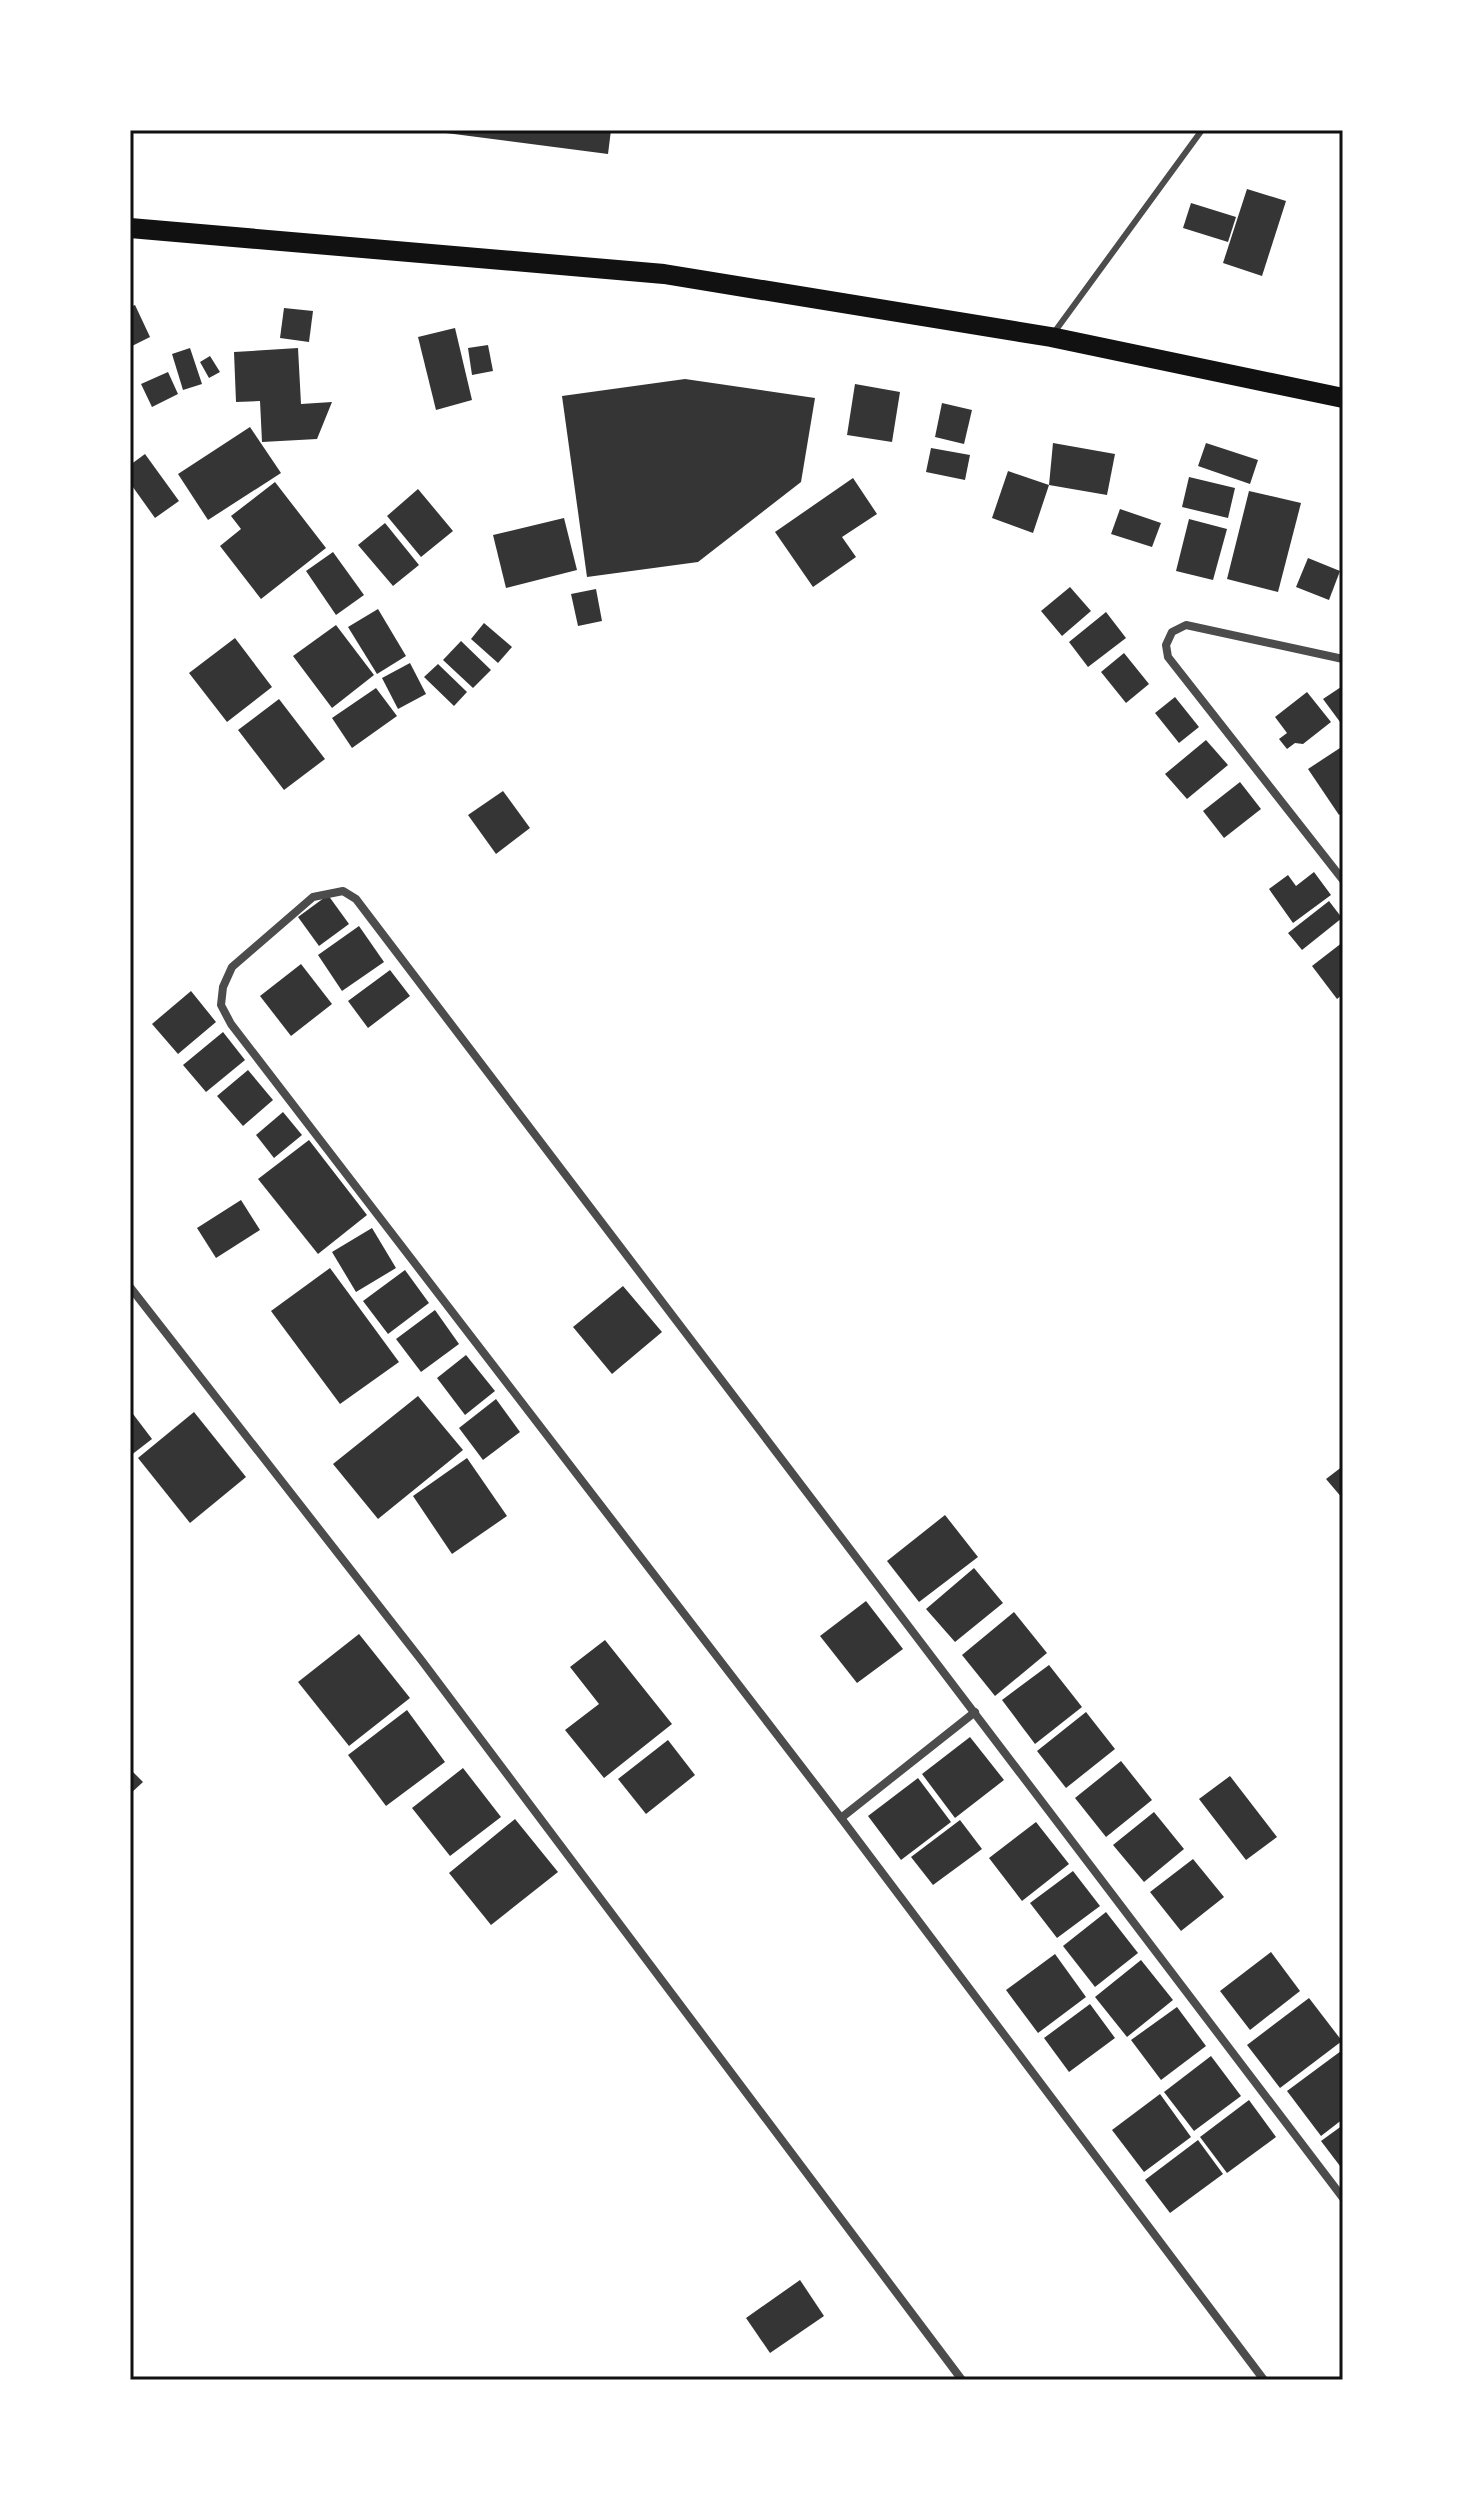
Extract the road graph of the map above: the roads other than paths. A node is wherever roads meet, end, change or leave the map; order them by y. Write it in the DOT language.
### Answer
graph roads {
  1 [pos="1202,130"];
  2 [pos="130,228"];
  3 [pos="1051,337"];
  4 [pos="1343,398"];
  5 [pos="1343,659"];
  6 [pos="1343,880"];
  7 [pos="130,1287"];
  8 [pos="975,1712"];
  9 [pos="841,1818"];
  10 [pos="1343,2198"];
  11 [pos="962,2380"];
  12 [pos="1264,2380"];
  1 -- 3 [label="lane"];
  2 -- 3 [label="main road"];
  3 -- 4 [label="main road"];
  5 -- 6 [label="street"];
  7 -- 11 [label="street"];
  8 -- 9 [label="street"];
  8 -- 9 [label="street"];
  8 -- 10 [label="street"];
  9 -- 12 [label="street"];
}
